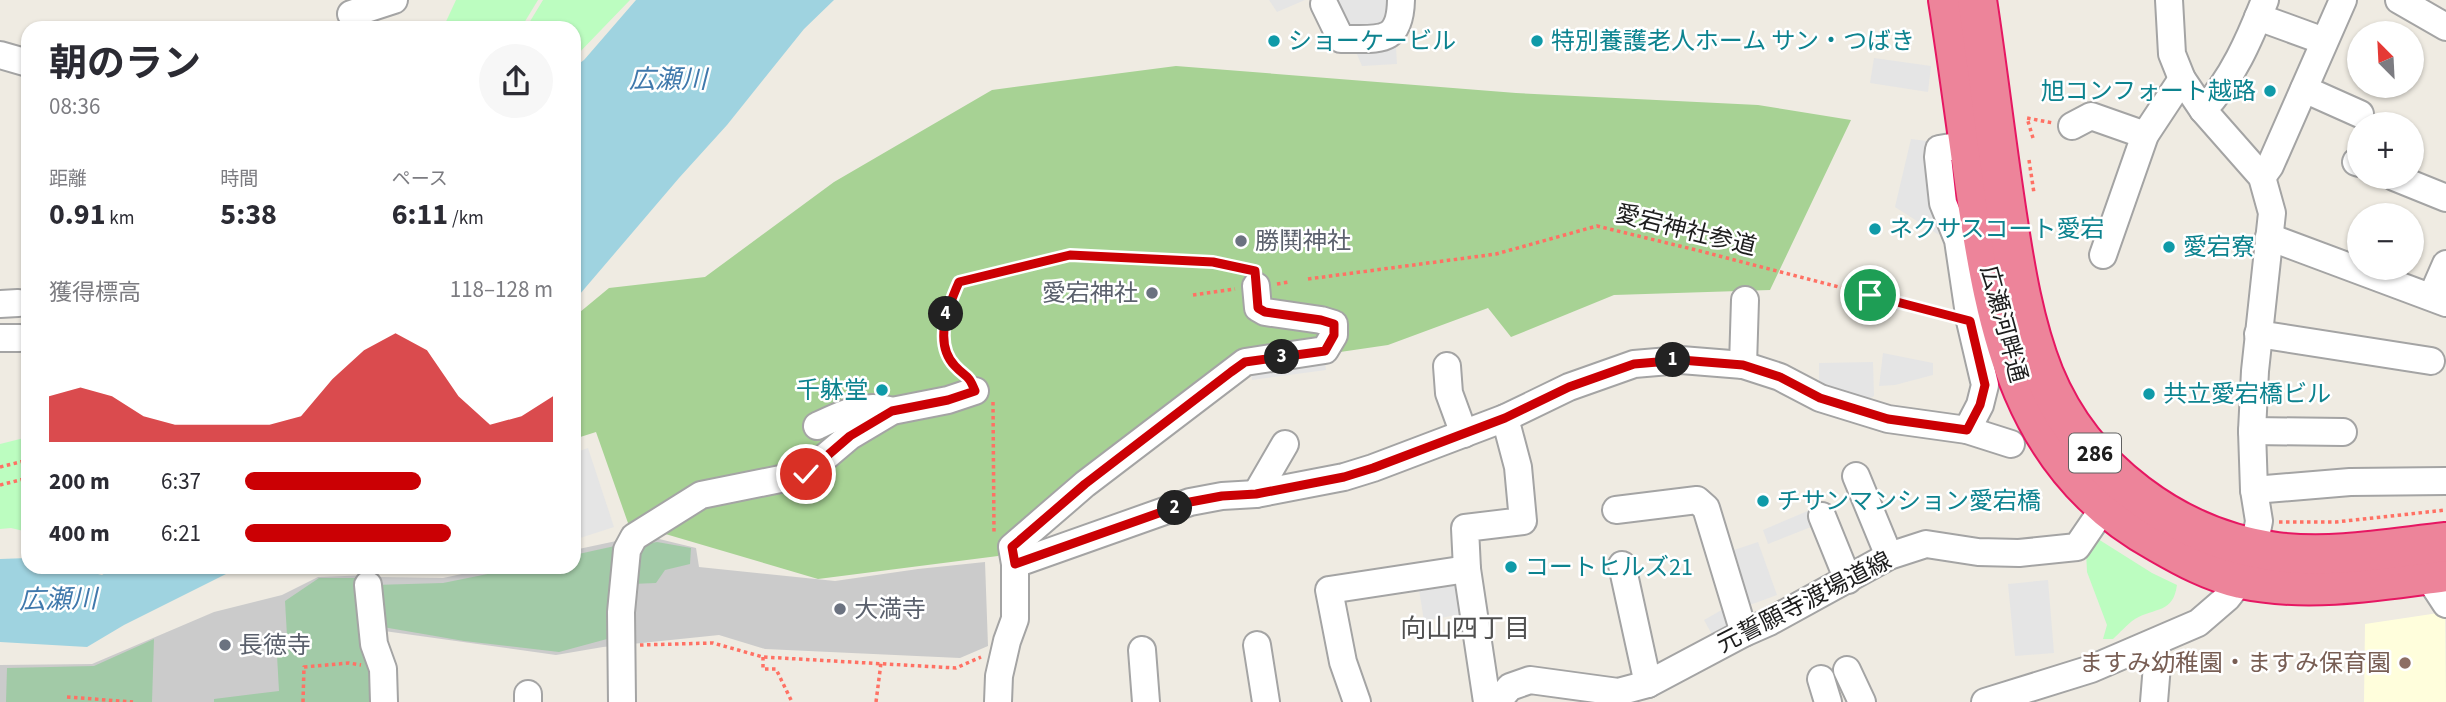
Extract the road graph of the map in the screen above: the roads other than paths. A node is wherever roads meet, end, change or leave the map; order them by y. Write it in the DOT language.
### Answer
graph roads {
  1 [pos="394,0"];
  2 [pos="1401,0"];
  3 [pos="1948,0"];
  4 [pos="1977,0"];
  5 [pos="2169,0"];
  6 [pos="2343,0"];
  7 [pos="2399,0"];
  8 [pos="1324,4"];
  9 [pos="2262,9"];
  10 [pos="351,14"];
  11 [pos="2446,27"];
  12 [pos="2324,41"];
  13 [pos="0,55"];
  14 [pos="21,61"];
  15 [pos="2182,79"];
  16 [pos="2304,89"];
  17 [pos="1976,91"];
  18 [pos="2203,110"];
  19 [pos="2356,112"];
  20 [pos="2072,126"];
  21 [pos="2145,135"];
  22 [pos="1969,144"];
  23 [pos="2262,177"];
  24 [pos="2424,189"];
  25 [pos="2446,198"];
  26 [pos="2269,237"];
  27 [pos="2103,255"];
  28 [pos="2446,264"];
  29 [pos="1256,286"];
  30 [pos="1745,300"];
  31 [pos="2439,300"];
  32 [pos="2258,334"];
  33 [pos="2431,361"];
  34 [pos="1743,365"];
  35 [pos="1447,366"];
  36 [pos="984,395"];
  37 [pos="892,411"];
  38 [pos="1505,418"];
  39 [pos="817,426"];
  40 [pos="1967,430"];
  41 [pos="2252,431"];
  42 [pos="2343,432"];
  43 [pos="1464,434"];
  44 [pos="1285,443"];
  45 [pos="2011,444"];
  46 [pos="1856,476"];
  47 [pos="2446,481"];
  48 [pos="2254,489"];
  49 [pos="1256,494"];
  50 [pos="2105,506"];
  51 [pos="1616,510"];
  52 [pos="1822,516"];
  53 [pos="2446,542"];
  54 [pos="2256,550"];
  55 [pos="1889,556"];
  56 [pos="1015,564"];
  57 [pos="1622,565"];
  58 [pos="1467,569"];
  59 [pos="1848,580"];
  60 [pos="2440,584"];
  61 [pos="368,585"];
  62 [pos="1744,633"];
  63 [pos="2153,644"];
  64 [pos="1257,645"];
  65 [pos="1142,650"];
  66 [pos="1847,670"];
  67 [pos="1648,684"];
  68 [pos="383,702"];
  69 [pos="622,702"];
  70 [pos="998,702"];
  71 [pos="1146,702"];
  72 [pos="1266,702"];
  73 [pos="1357,702"];
  74 [pos="1486,702"];
  75 [pos="1497,702"];
  76 [pos="1862,702"];
  77 [pos="1986,702"];
  78 [pos="2154,702"];
  1 -- 10 [label="street"];
  2 -- 8 [label="street"];
  3 -- 17 [label="highway, 286"];
  4 -- 17 [label="highway, 286"];
  5 -- 15 [label="street"];
  6 -- 12 [label="street"];
  7 -- 11 [label="street"];
  9 -- 12 [label="street"];
  9 -- 18 [label="street"];
  12 -- 16 [label="street"];
  13 -- 14 [label="street"];
  15 -- 18 [label="street"];
  15 -- 21 [label="street"];
  16 -- 19 [label="street"];
  16 -- 23 [label="street"];
  17 -- 22 [label="highway, 広瀬河畔通 / 286"];
  17 -- 54 [label="highway, 広瀬河畔通 / 286"];
  18 -- 23 [label="street"];
  20 -- 21 [label="street"];
  21 -- 27 [label="street"];
  22 -- 40 [label="street"];
  22 -- 50 [label="highway, 広瀬河畔通 / 286"];
  23 -- 26 [label="street"];
  24 -- 25 [label="street"];
  26 -- 31 [label="street"];
  26 -- 32 [label="street"];
  28 -- 31 [label="street"];
  29 -- 56 [label="street"];
  30 -- 34 [label="street"];
  32 -- 33 [label="street"];
  32 -- 41 [label="street"];
  34 -- 38 [label="street"];
  34 -- 40 [label="street"];
  35 -- 43 [label="street"];
  36 -- 37 [label="street"];
  37 -- 39 [label="street"];
  37 -- 69 [label="street"];
  38 -- 43 [label="street"];
  38 -- 58 [label="street"];
  40 -- 45 [label="street"];
  41 -- 42 [label="street"];
  41 -- 48 [label="street"];
  43 -- 49 [label="street"];
  44 -- 49 [label="street"];
  46 -- 55 [label="street"];
  47 -- 48 [label="street"];
  48 -- 54 [label="street"];
  49 -- 56 [label="street"];
  50 -- 54 [label="highway, 広瀬河畔通 / 286"];
  50 -- 55 [label="street, 元誓願寺渡場道線"];
  51 -- 62 [label="street"];
  52 -- 59 [label="street"];
  53 -- 54 [label="highway, 広瀬河畔通 / 286"];
  54 -- 60 [label="highway, 広瀬河畔通 / 286"];
  54 -- 63 [label="street"];
  55 -- 59 [label="street, 元誓願寺渡場道線"];
  56 -- 70 [label="street"];
  57 -- 67 [label="street"];
  58 -- 73 [label="street"];
  58 -- 74 [label="street"];
  59 -- 62 [label="street, 元誓願寺渡場道線"];
  61 -- 68 [label="street"];
  62 -- 67 [label="street, 元誓願寺渡場道線"];
  63 -- 77 [label="street"];
  63 -- 78 [label="street"];
  64 -- 72 [label="street"];
  65 -- 71 [label="street"];
  66 -- 76 [label="street"];
  67 -- 75 [label="street, 元誓願寺渡場道線"];
}
